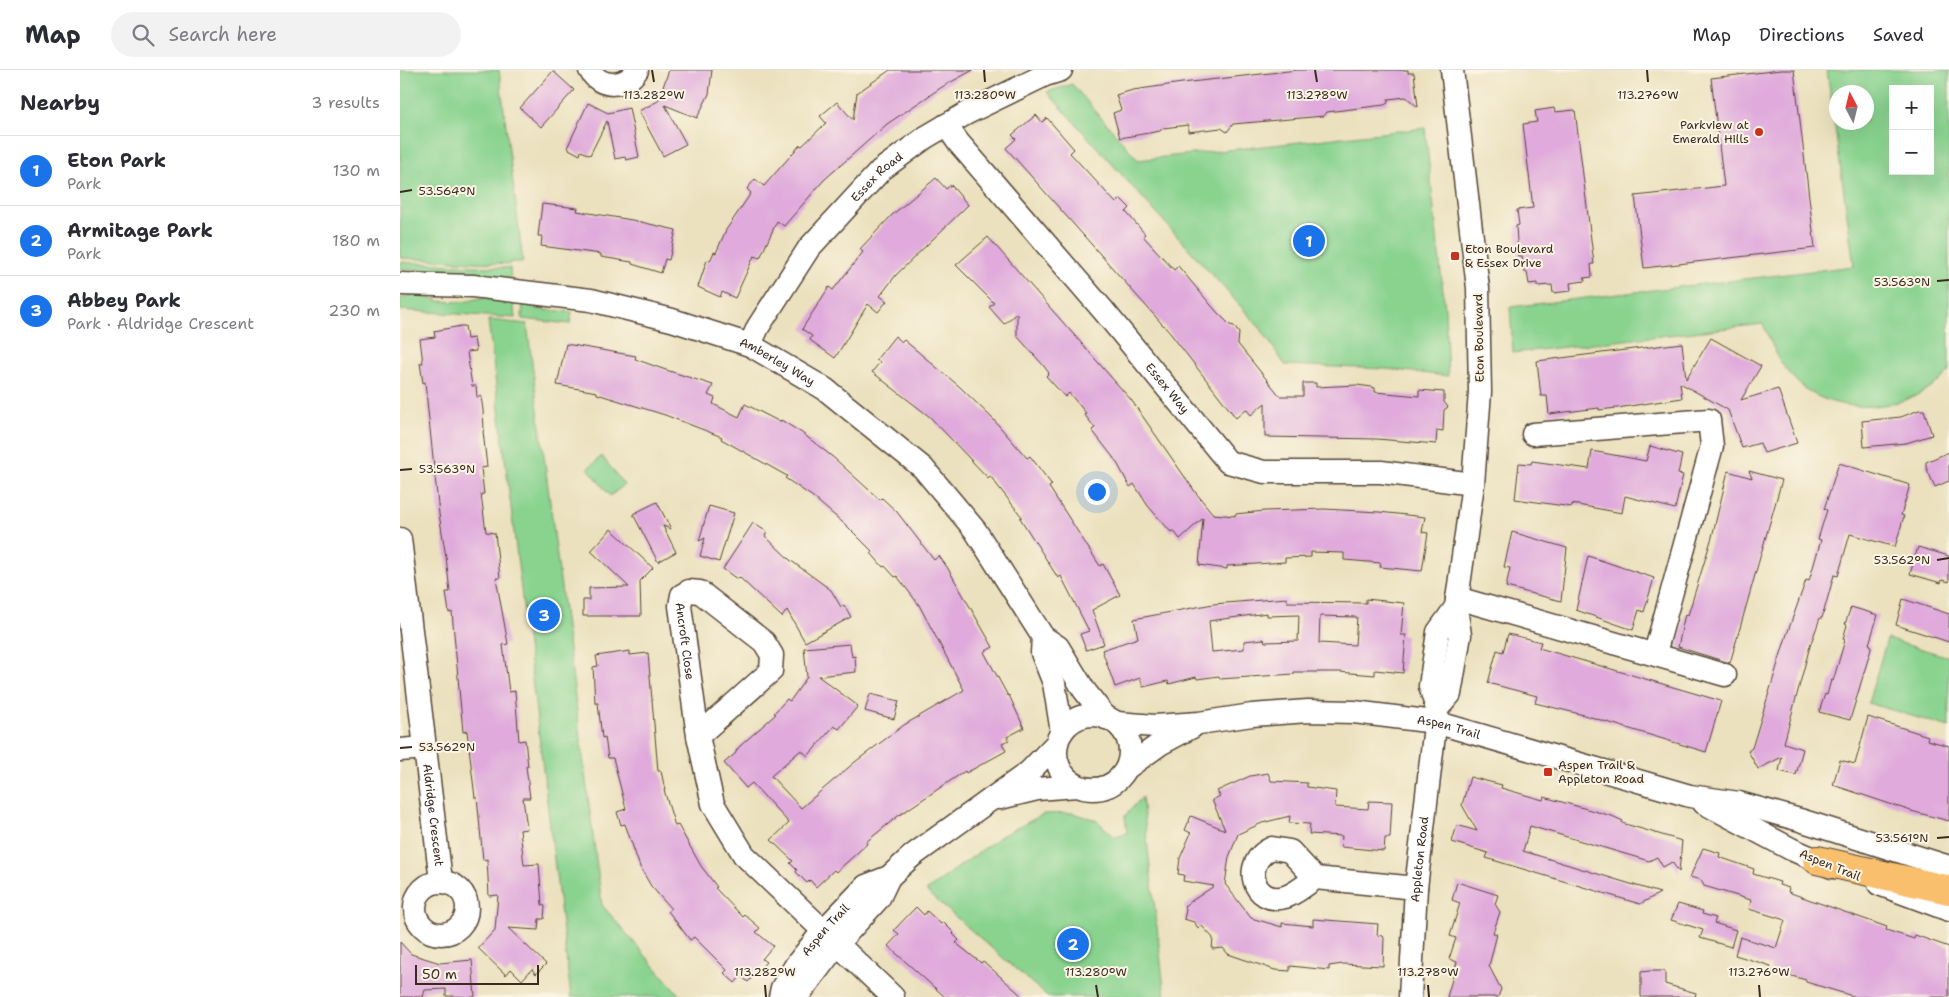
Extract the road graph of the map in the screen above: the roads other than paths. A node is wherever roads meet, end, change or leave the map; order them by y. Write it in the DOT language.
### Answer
graph roads {
  1 [pos="590,70"];
  2 [pos="636,70"];
  3 [pos="1060,70"];
  4 [pos="1452,70"];
  5 [pos="946,125"];
  6 [pos="400,284"];
  7 [pos="750,345"];
  8 [pos="1533,434"];
  9 [pos="1473,484"];
  10 [pos="400,539"];
  11 [pos="1456,602"];
  12 [pos="1044,637"];
  13 [pos="1655,653"];
  14 [pos="1725,675"];
  15 [pos="1436,716"];
  16 [pos="1112,721"];
  17 [pos="1199,723"];
  18 [pos="698,736"];
  19 [pos="1060,738"];
  20 [pos="425,748"];
  21 [pos="400,750"];
  22 [pos="1128,767"];
  23 [pos="1077,786"];
  24 [pos="1690,796"];
  25 [pos="989,800"];
  26 [pos="1817,860"];
  27 [pos="1949,867"];
  28 [pos="1315,878"];
  29 [pos="441,882"];
  30 [pos="1416,888"];
  31 [pos="1949,890"];
  32 [pos="1949,910"];
  33 [pos="830,937"];
  34 [pos="780,997"];
  35 [pos="797,997"];
  36 [pos="893,997"];
  37 [pos="1410,997"];
  1 -- 2 [label="street"];
  3 -- 5 [label="street, Essex Road"];
  4 -- 9 [label="street, Eton Boulevard"];
  5 -- 7 [label="street, Essex Road"];
  5 -- 9 [label="street, Essex Way"];
  6 -- 7 [label="street, Amberley Way"];
  7 -- 12 [label="street, Amberley Way"];
  8 -- 13 [label="street"];
  9 -- 11 [label="street, Eton Boulevard"];
  10 -- 20 [label="street, Aldridge Crescent"];
  11 -- 13 [label="street"];
  11 -- 15 [label="street, Eton Boulevard"];
  12 -- 16 [label="street, Amberley Way"];
  12 -- 19 [label="street, Amberley Way"];
  13 -- 14 [label="street"];
  15 -- 17 [label="street, Aspen Trail"];
  15 -- 24 [label="street, Aspen Trail"];
  15 -- 30 [label="street, Appleton Road"];
  16 -- 17 [label="street, Aspen Trail"];
  16 -- 19 [label="street, Aspen Trail"];
  16 -- 22 [label="street"];
  17 -- 22 [label="street, Aspen Trail"];
  18 -- 18 [label="street, Ancroft Close"];
  18 -- 33 [label="street, Ancroft Close"];
  19 -- 23 [label="street"];
  19 -- 25 [label="street, Aspen Trail"];
  20 -- 21 [label="street, Aldridge Crescent"];
  20 -- 29 [label="street, Aldridge Crescent"];
  22 -- 23 [label="street, Aspen Trail"];
  23 -- 25 [label="street, Aspen Trail"];
  24 -- 26 [label="street, Aspen Trail"];
  24 -- 27 [label="street, Aspen Trail"];
  25 -- 33 [label="street, Aspen Trail"];
  26 -- 31 [label="main road"];
  26 -- 32 [label="street, Aspen Trail"];
  28 -- 30 [label="street"];
  30 -- 37 [label="street, Appleton Road"];
  33 -- 34 [label="street, Aspen Trail"];
  33 -- 35 [label="street, Aspen Trail"];
  33 -- 36 [label="street, Ancroft Close"];
}
